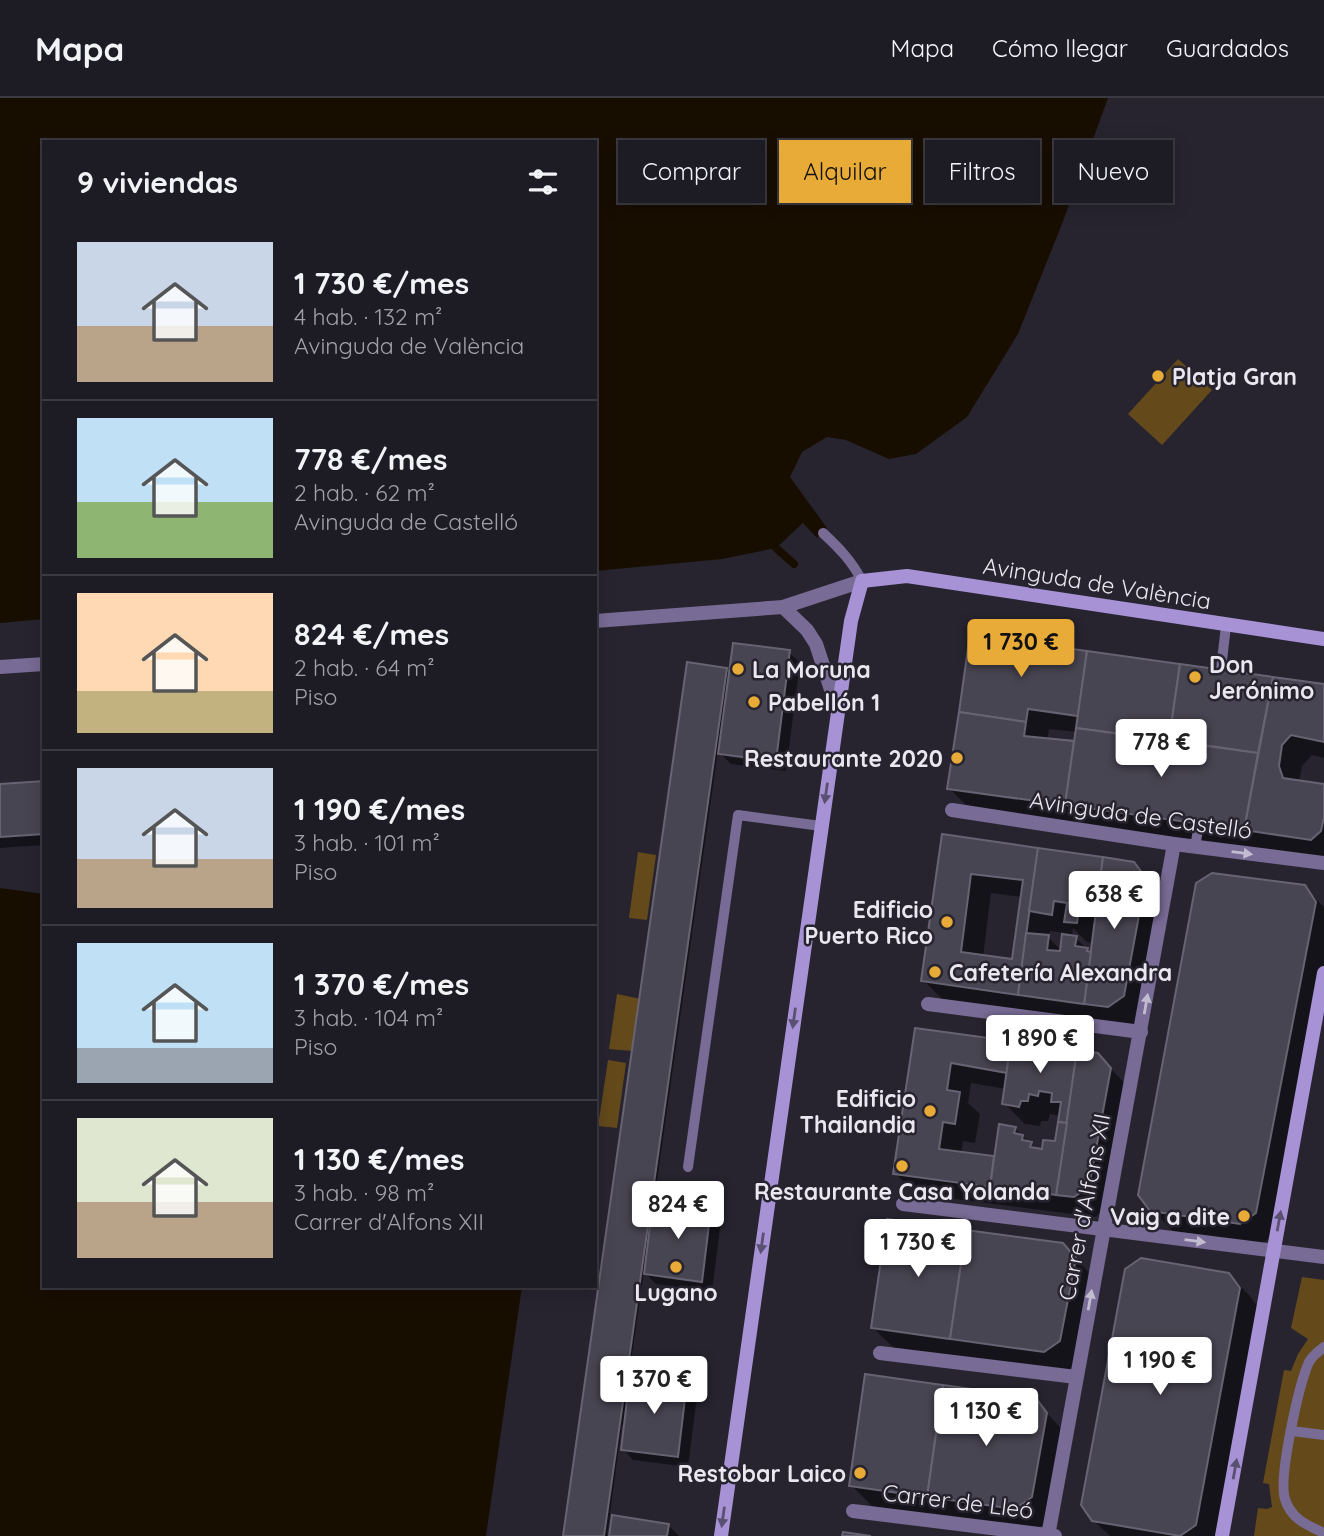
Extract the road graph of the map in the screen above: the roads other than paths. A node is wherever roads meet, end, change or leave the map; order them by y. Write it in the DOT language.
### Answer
graph roads {
  1 [pos="823,533"];
  2 [pos="862,581"];
  3 [pos="783,607"];
  4 [pos="597,621"];
  5 [pos="1226,626"];
  6 [pos="1324,639"];
  7 [pos="42,664"];
  8 [pos="0,667"];
  9 [pos="1220,669"];
  10 [pos="838,711"];
  11 [pos="953,810"];
  12 [pos="1199,824"];
  13 [pos="821,826"];
  14 [pos="1174,845"];
  15 [pos="1195,847"];
  16 [pos="1324,863"];
  17 [pos="1324,973"];
  18 [pos="928,1004"];
  19 [pos="1141,1032"];
  20 [pos="688,1167"];
  21 [pos="903,1204"];
  22 [pos="1102,1230"];
  23 [pos="1274,1250"];
  24 [pos="1324,1257"];
  25 [pos="1324,1347"];
  26 [pos="880,1353"];
  27 [pos="1076,1377"];
  28 [pos="1292,1431"];
  29 [pos="1324,1435"];
  30 [pos="853,1511"];
  31 [pos="1324,1533"];
  32 [pos="721,1536"];
  33 [pos="1051,1536"];
  34 [pos="1222,1536"];
  1 -- 2 [label="lane"];
  2 -- 3 [label="street"];
  2 -- 5 [label="street, Avinguda de València"];
  2 -- 10 [label="street"];
  3 -- 4 [label="street"];
  3 -- 10 [label="street"];
  5 -- 6 [label="street, Avinguda de València"];
  5 -- 9 [label="lane"];
  7 -- 8 [label="street"];
  10 -- 13 [label="street, one-way"];
  11 -- 14 [label="street, Avinguda de Castelló"];
  12 -- 15 [label="lane"];
  13 -- 20 [label="lane"];
  13 -- 32 [label="street, one-way"];
  14 -- 15 [label="street, Avinguda de Castelló"];
  19 -- 14 [label="street, Carrer d'Alfons XII, one-way"];
  15 -- 16 [label="street, Avinguda de Castelló, one-way"];
  23 -- 17 [label="street, one-way"];
  18 -- 19 [label="street"];
  19 -- 22 [label="street, Carrer d'Alfons XII"];
  21 -- 22 [label="street"];
  22 -- 23 [label="street, one-way"];
  27 -- 22 [label="street, Carrer d'Alfons XII, one-way"];
  23 -- 24 [label="street"];
  34 -- 23 [label="street, one-way"];
  25 -- 28 [label="lane"];
  26 -- 27 [label="street"];
  27 -- 33 [label="street, Carrer d'Alfons XII"];
  28 -- 29 [label="lane"];
  28 -- 31 [label="lane"];
  30 -- 33 [label="street, Carrer de Lleó"];
}
